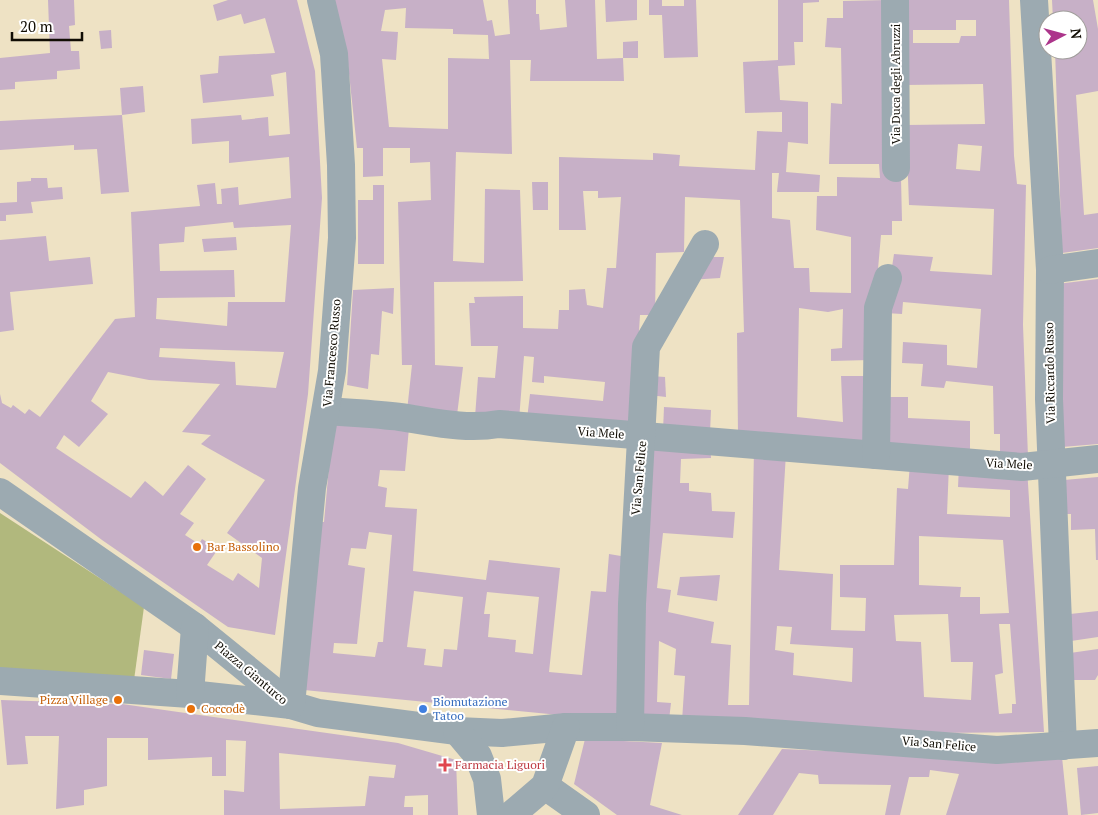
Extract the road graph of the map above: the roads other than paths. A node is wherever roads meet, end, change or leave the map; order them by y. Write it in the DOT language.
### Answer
graph roads {
  1 [pos="321,0"];
  2 [pos="895,0"];
  3 [pos="1034,0"];
  4 [pos="896,168"];
  5 [pos="705,244"];
  6 [pos="1098,263"];
  7 [pos="1050,270"];
  8 [pos="888,278"];
  9 [pos="327,411"];
  10 [pos="642,436"];
  11 [pos="876,455"];
  12 [pos="1098,459"];
  13 [pos="1052,465"];
  14 [pos="0,492"];
  15 [pos="195,627"];
  16 [pos="0,681"];
  17 [pos="190,694"];
  18 [pos="291,705"];
  19 [pos="566,727"];
  20 [pos="630,727"];
  21 [pos="457,731"];
  22 [pos="1098,743"];
  23 [pos="1063,746"];
  24 [pos="545,786"];
  25 [pos="491,815"];
  26 [pos="511,815"];
  27 [pos="586,815"];
  1 -- 9 [label="street, Via Francesco Russo"];
  2 -- 4 [label="street, Via Duca degli Abruzzi"];
  3 -- 7 [label="street, Via Riccardo Russo"];
  5 -- 10 [label="street, Via San Felice"];
  6 -- 7 [label="street"];
  7 -- 13 [label="street, Via Riccardo Russo"];
  8 -- 11 [label="street"];
  9 -- 10 [label="street, Via Mele"];
  9 -- 18 [label="street, Via Francesco Russo"];
  10 -- 11 [label="street, Via Mele"];
  10 -- 20 [label="street, Via San Felice"];
  11 -- 13 [label="street, Via Mele"];
  12 -- 13 [label="street, Via Mele"];
  13 -- 23 [label="street, Via Riccardo Russo"];
  14 -- 15 [label="street, Piazza Gianturco"];
  15 -- 17 [label="street"];
  15 -- 18 [label="street, Piazza Gianturco"];
  16 -- 17 [label="street, Piazza Gianturco"];
  17 -- 18 [label="street, Piazza Gianturco"];
  18 -- 21 [label="street, Via San Felice"];
  19 -- 20 [label="street, Via San Felice"];
  19 -- 21 [label="street, Via San Felice"];
  19 -- 24 [label="street"];
  20 -- 23 [label="street, Via San Felice"];
  21 -- 25 [label="street"];
  22 -- 23 [label="street, Via San Felice"];
  24 -- 26 [label="street"];
  24 -- 27 [label="street"];
}
